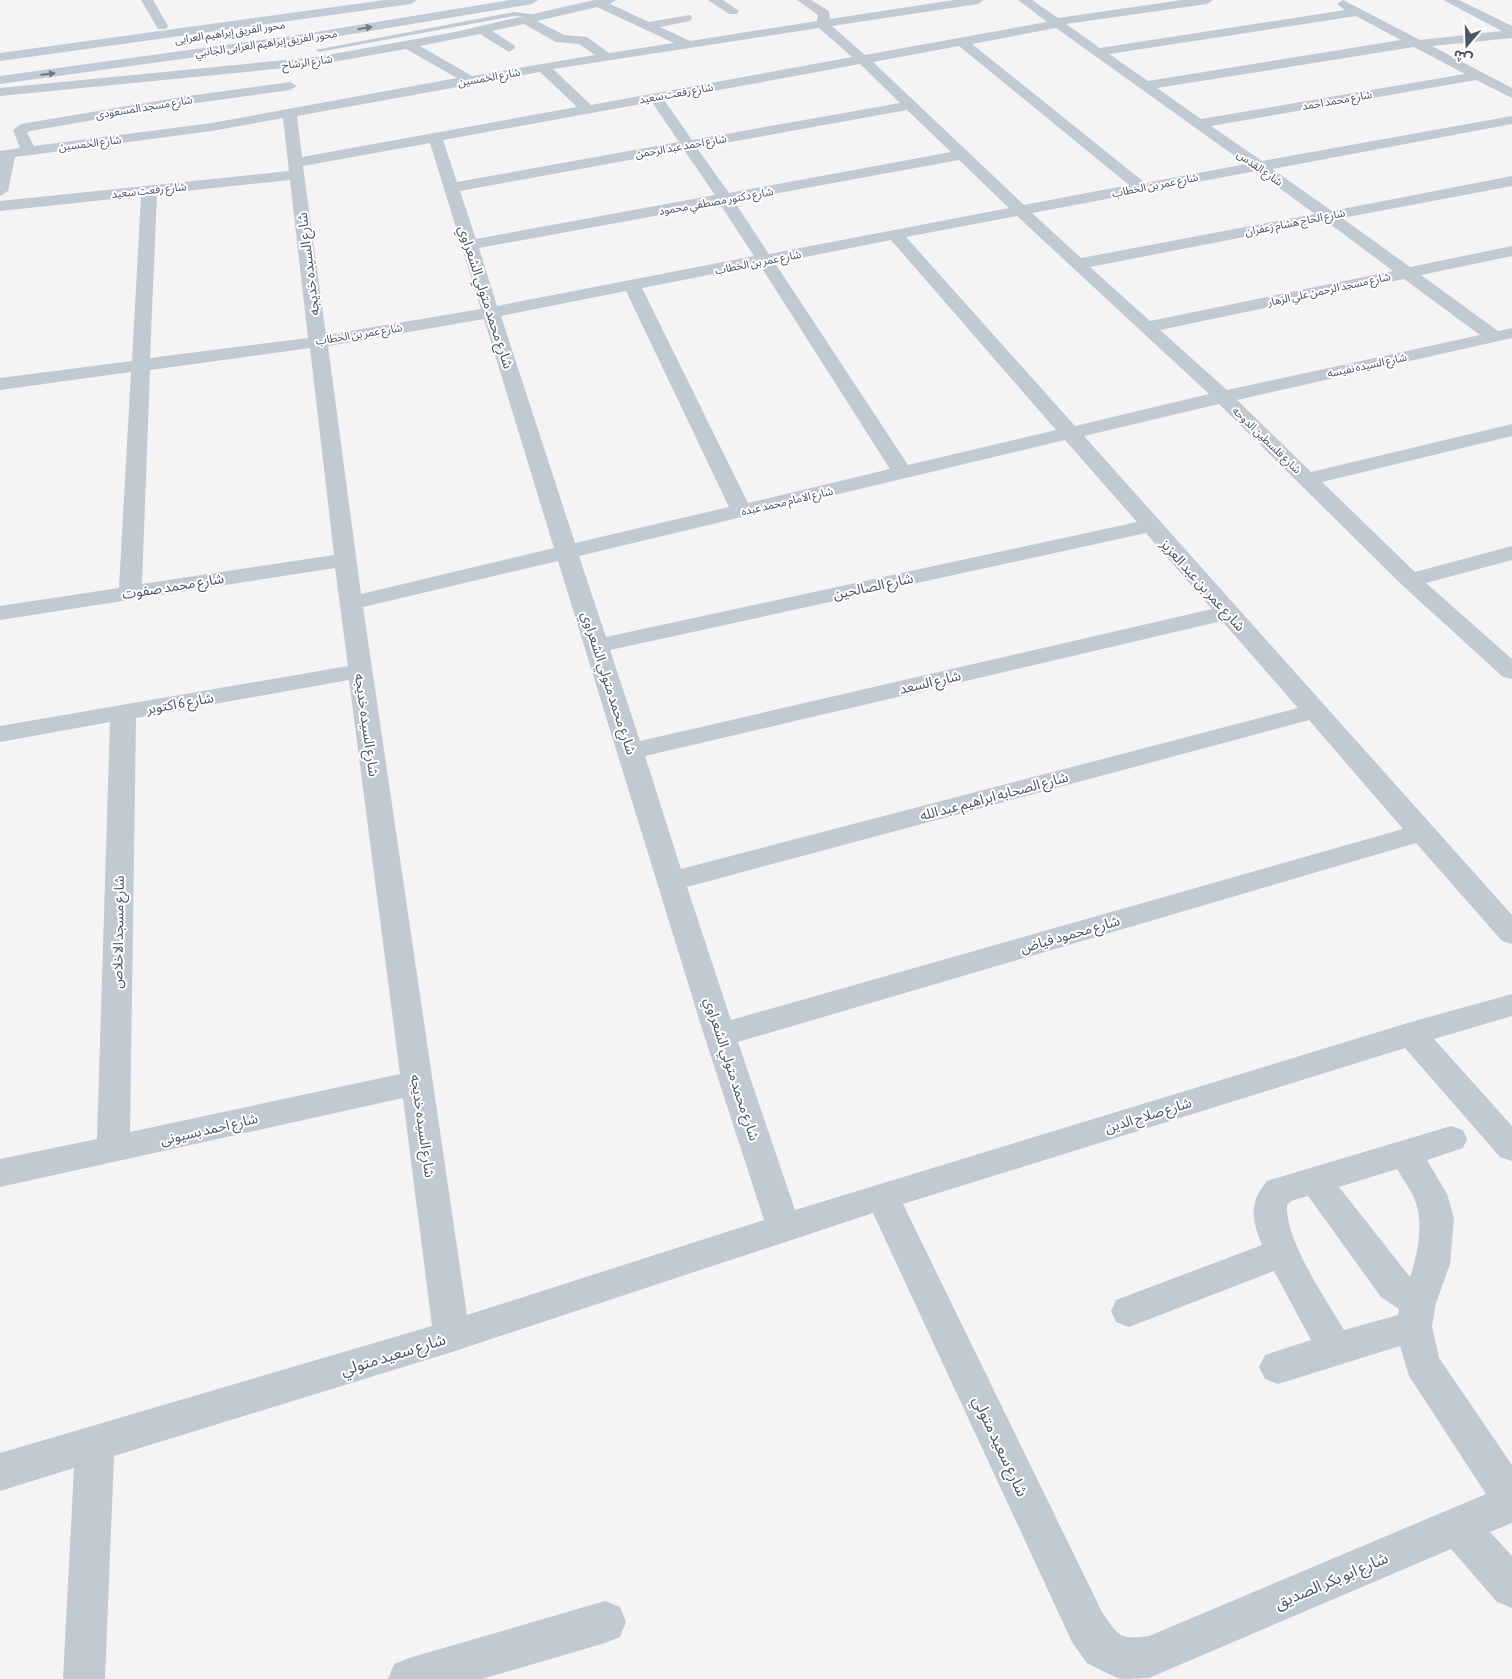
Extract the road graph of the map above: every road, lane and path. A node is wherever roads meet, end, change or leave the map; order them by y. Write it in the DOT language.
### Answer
graph roads {
  1 [pos="147,0"];
  2 [pos="411,0"];
  3 [pos="460,0"];
  4 [pos="532,0"];
  5 [pos="714,0"];
  6 [pos="803,0"];
  7 [pos="978,0"];
  8 [pos="1024,0"];
  9 [pos="1207,0"];
  10 [pos="1335,0"];
  11 [pos="1455,0"];
  12 [pos="605,1"];
  13 [pos="938,3"];
  14 [pos="733,11"];
  15 [pos="1358,12"];
  16 [pos="544,16"];
  17 [pos="686,18"];
  18 [pos="326,19"];
  19 [pos="527,20"];
  20 [pos="1057,23"];
  21 [pos="822,24"];
  22 [pos="162,26"];
  23 [pos="651,26"];
  24 [pos="482,30"];
  25 [pos="1512,30"];
  26 [pos="598,34"];
  27 [pos="1512,34"];
  28 [pos="573,39"];
  29 [pos="961,41"];
  30 [pos="1416,43"];
  31 [pos="262,44"];
  32 [pos="689,44"];
  33 [pos="409,45"];
  34 [pos="0,47"];
  35 [pos="509,48"];
  36 [pos="319,50"];
  37 [pos="1097,52"];
  38 [pos="0,57"];
  39 [pos="606,57"];
  40 [pos="862,59"];
  41 [pos="0,64"];
  42 [pos="279,66"];
  43 [pos="543,67"];
  44 [pos="68,71"];
  45 [pos="1478,76"];
  46 [pos="0,80"];
  47 [pos="470,80"];
  48 [pos="290,86"];
  49 [pos="1144,86"];
  50 [pos="40,88"];
  51 [pos="0,92"];
  52 [pos="1512,94"];
  53 [pos="655,97"];
  54 [pos="911,104"];
  55 [pos="587,109"];
  56 [pos="301,110"];
  57 [pos="1512,120"];
  58 [pos="57,122"];
  59 [pos="1197,124"];
  60 [pos="435,137"];
  61 [pos="686,146"];
  62 [pos="29,151"];
  63 [pos="4,154"];
  64 [pos="962,155"];
  65 [pos="1257,166"];
  66 [pos="296,169"];
  67 [pos="1512,181"];
  68 [pos="451,188"];
  69 [pos="1142,188"];
  70 [pos="149,190"];
  71 [pos="0,191"];
  72 [pos="725,199"];
  73 [pos="0,206"];
  74 [pos="1021,210"];
  75 [pos="1328,216"];
  76 [pos="894,236"];
  77 [pos="469,246"];
  78 [pos="1512,251"];
  79 [pos="764,260"];
  80 [pos="1077,264"];
  81 [pos="1406,272"];
  82 [pos="632,286"];
  83 [pos="492,312"];
  84 [pos="1146,327"];
  85 [pos="1503,335"];
  86 [pos="317,342"];
  87 [pos="143,365"];
  88 [pos="0,384"];
  89 [pos="1223,397"];
  90 [pos="1512,430"];
  91 [pos="1070,433"];
  92 [pos="903,474"];
  93 [pos="1307,479"];
  94 [pos="742,512"];
  95 [pos="1150,526"];
  96 [pos="568,552"];
  97 [pos="1512,553"];
  98 [pos="345,560"];
  99 [pos="1410,580"];
  100 [pos="130,593"];
  101 [pos="351,603"];
  102 [pos="1229,612"];
  103 [pos="0,613"];
  104 [pos="597,646"];
  105 [pos="360,671"];
  106 [pos="1512,672"];
  107 [pos="1315,711"];
  108 [pos="123,713"];
  109 [pos="0,734"];
  110 [pos="632,751"];
  111 [pos="1420,833"];
  112 [pos="672,881"];
  113 [pos="1512,934"];
  114 [pos="1512,1005"];
  115 [pos="1411,1034"];
  116 [pos="720,1035"];
  117 [pos="417,1083"];
  118 [pos="1451,1139"];
  119 [pos="1512,1148"];
  120 [pos="113,1150"];
  121 [pos="1405,1153"];
  122 [pos="0,1173"];
  123 [pos="1315,1180"];
  124 [pos="882,1196"];
  125 [pos="784,1228"];
  126 [pos="1283,1252"];
  127 [pos="1129,1311"];
  128 [pos="1416,1314"];
  129 [pos="452,1336"];
  130 [pos="1336,1350"];
  131 [pos="1278,1367"];
  132 [pos="95,1443"];
  133 [pos="0,1472"];
  134 [pos="1512,1499"];
  135 [pos="1512,1503"];
  136 [pos="1458,1526"];
  137 [pos="1512,1587"];
  138 [pos="605,1622"];
  139 [pos="1149,1656"];
  140 [pos="84,1679"];
  141 [pos="409,1679"];
  1 -- 22 [label="street"];
  2 -- 38 [label="main road, محور الفريق إبراهيم العرابى"];
  3 -- 18 [label="main road, محور الفريق إبراهيم العرابى"];
  31 -- 4 [label="main road, محور الفريق إبراهيم العرابى الجانبي, one-way"];
  5 -- 14 [label="street"];
  6 -- 21 [label="street"];
  7 -- 13 [label="street, شارع الخمسين"];
  8 -- 20 [label="street, شارع القدس"];
  9 -- 20 [label="street, شارع رفعت سعيد"];
  10 -- 15 [label="street"];
  11 -- 25 [label="street"];
  12 -- 16 [label="street, شارع الرشاح"];
  12 -- 23 [label="street"];
  13 -- 21 [label="street, شارع الخمسين"];
  15 -- 30 [label="street"];
  15 -- 37 [label="street"];
  16 -- 19 [label="street, شارع الرشاح"];
  16 -- 36 [label="lane"];
  17 -- 23 [label="street"];
  18 -- 41 [label="main road, محور الفريق إبراهيم العرابى"];
  18 -- 44 [label="main road"];
  19 -- 24 [label="street, شارع الرشاح"];
  19 -- 28 [label="street"];
  20 -- 29 [label="street, شارع رفعت سعيد"];
  20 -- 37 [label="street, شارع القدس"];
  21 -- 32 [label="street, شارع الخمسين"];
  21 -- 40 [label="street, شارع فلسطين الدوحه"];
  22 -- 34 [label="main road"];
  23 -- 32 [label="street"];
  24 -- 33 [label="street, شارع الرشاح"];
  24 -- 35 [label="street"];
  26 -- 28 [label="street"];
  27 -- 30 [label="street"];
  28 -- 39 [label="street"];
  29 -- 40 [label="street, شارع رفعت سعيد"];
  29 -- 69 [label="street"];
  30 -- 45 [label="street"];
  30 -- 49 [label="street"];
  31 -- 42 [label="street"];
  31 -- 44 [label="main road, محور الفريق إبراهيم العرابى الجانبي"];
  32 -- 39 [label="street, شارع الخمسين"];
  33 -- 42 [label="street, شارع الرشاح"];
  33 -- 47 [label="street"];
  37 -- 49 [label="street, شارع القدس"];
  39 -- 43 [label="street, شارع الخمسين"];
  40 -- 53 [label="street, شارع رفعت سعيد"];
  40 -- 54 [label="street, شارع فلسطين الدوحه"];
  42 -- 48 [label="street"];
  42 -- 50 [label="street, شارع الرشاح"];
  43 -- 47 [label="street, شارع الخمسين"];
  43 -- 55 [label="street"];
  46 -- 44 [label="main road, محور الفريق إبراهيم العرابى الجانبي, one-way"];
  45 -- 52 [label="street"];
  45 -- 59 [label="street, شارع محمد احمد"];
  47 -- 56 [label="street, شارع الخمسين"];
  48 -- 56 [label="street"];
  48 -- 58 [label="street, شارع مسجد المسعودى"];
  49 -- 59 [label="street, شارع القدس"];
  50 -- 51 [label="street, شارع الرشاح"];
  50 -- 58 [label="street"];
  53 -- 55 [label="street, شارع رفعت سعيد"];
  53 -- 61 [label="street"];
  54 -- 61 [label="street, شارع احمد عبد الرحمن"];
  54 -- 64 [label="street, شارع فلسطين الدوحه"];
  55 -- 60 [label="street, شارع رفعت سعيد"];
  56 -- 62 [label="street, شارع الخمسين"];
  56 -- 66 [label="street, شارع السيده خديجه"];
  57 -- 65 [label="street, شارع عمر بن الخطاب"];
  58 -- 62 [label="street, شارع مسجد المسعودى"];
  59 -- 65 [label="street, شارع القدس"];
  60 -- 66 [label="street, شارع رفعت سعيد"];
  60 -- 68 [label="street, شارع محمد متولي الشعراوي"];
  61 -- 68 [label="street, شارع احمد عبد الرحمن"];
  61 -- 72 [label="street"];
  62 -- 63 [label="street, شارع الخمسين"];
  63 -- 71 [label="street"];
  64 -- 72 [label="street, شارع دكتور مصطفي محمود"];
  64 -- 74 [label="street, شارع فلسطين الدوحه"];
  65 -- 69 [label="street, شارع عمر بن الخطاب"];
  65 -- 75 [label="street, شارع القدس"];
  66 -- 70 [label="street, شارع رفعت سعيد"];
  66 -- 86 [label="street, شارع السيده خديجه"];
  67 -- 75 [label="street, شارع الحاج هشام زعفران"];
  68 -- 77 [label="street, شارع محمد متولي الشعراوي"];
  69 -- 74 [label="street, شارع عمر بن الخطاب"];
  70 -- 73 [label="street, شارع رفعت سعيد"];
  70 -- 87 [label="street"];
  72 -- 77 [label="street, شارع دكتور مصطفي محمود"];
  72 -- 79 [label="street"];
  74 -- 76 [label="street, شارع عمر بن الخطاب"];
  74 -- 80 [label="street, شارع فلسطين الدوحه"];
  75 -- 80 [label="street, شارع الحاج هشام زعفران"];
  75 -- 81 [label="street, شارع القدس"];
  76 -- 79 [label="street, شارع عمر بن الخطاب"];
  76 -- 91 [label="street, شارع عمر بن عبد العزيز"];
  77 -- 83 [label="street, شارع محمد متولي الشعراوي"];
  78 -- 81 [label="street, شارع مسجد الرحمن علي الزهار"];
  79 -- 82 [label="street, شارع عمر بن الخطاب"];
  79 -- 92 [label="street"];
  80 -- 84 [label="street, شارع فلسطين الدوحه"];
  81 -- 84 [label="street, شارع مسجد الرحمن علي الزهار"];
  81 -- 85 [label="street, شارع القدس"];
  82 -- 83 [label="street, شارع عمر بن الخطاب"];
  82 -- 94 [label="street"];
  83 -- 86 [label="street, شارع عمر بن الخطاب"];
  83 -- 96 [label="street, شارع محمد متولي الشعراوي"];
  84 -- 89 [label="street, شارع فلسطين الدوحه"];
  85 -- 89 [label="street, شارع السيده نفيسه"];
  86 -- 87 [label="street, شارع عمر بن الخطاب"];
  86 -- 98 [label="street, شارع السيده خديجه"];
  87 -- 88 [label="street, شارع عمر بن الخطاب"];
  87 -- 100 [label="street"];
  89 -- 91 [label="street, شارع الامام محمد عبده"];
  89 -- 93 [label="street, شارع فلسطين الدوحه"];
  90 -- 93 [label="street"];
  91 -- 92 [label="street, شارع الامام محمد عبده"];
  91 -- 95 [label="street, شارع عمر بن عبد العزيز"];
  92 -- 94 [label="street, شارع الامام محمد عبده"];
  93 -- 99 [label="street, شارع فلسطين الدوحه"];
  94 -- 96 [label="street, شارع الامام محمد عبده"];
  95 -- 102 [label="street, شارع عمر بن عبد العزيز"];
  95 -- 104 [label="street, شارع الصالحين"];
  96 -- 101 [label="street, شارع الامام محمد عبده"];
  96 -- 104 [label="street, شارع محمد متولي الشعراوي"];
  97 -- 99 [label="street"];
  98 -- 100 [label="street, شارع محمد صفوت"];
  98 -- 101 [label="street, شارع السيده خديجه"];
  99 -- 106 [label="street, شارع فلسطين الدوحه"];
  100 -- 103 [label="street, شارع محمد صفوت"];
  101 -- 105 [label="street, شارع السيده خديجه"];
  102 -- 107 [label="street, شارع عمر بن عبد العزيز"];
  102 -- 110 [label="street, شارع السعد"];
  104 -- 110 [label="street, شارع محمد متولي الشعراوي"];
  105 -- 108 [label="street, شارع 6 اكتوبر"];
  105 -- 117 [label="street, شارع السيده خديجه"];
  107 -- 111 [label="street, شارع عمر بن عبد العزيز"];
  107 -- 112 [label="street, شارع الصحابه ابراهيم عبد الله"];
  108 -- 109 [label="street, شارع 6 اكتوبر"];
  108 -- 120 [label="street, شارع مسجد الاخلاص"];
  110 -- 112 [label="street, شارع محمد متولي الشعراوي"];
  111 -- 113 [label="street, شارع عمر بن عبد العزيز"];
  111 -- 116 [label="street, شارع محمود فياض"];
  112 -- 116 [label="street, شارع محمد متولي الشعراوي"];
  114 -- 115 [label="street, شارع صلاح الدين"];
  115 -- 119 [label="street"];
  115 -- 124 [label="street, شارع صلاح الدين"];
  116 -- 125 [label="street, شارع محمد متولي الشعراوي"];
  117 -- 120 [label="street, شارع احمد بسيونى"];
  117 -- 129 [label="street, شارع السيده خديجه"];
  118 -- 121 [label="street"];
  120 -- 122 [label="street, شارع احمد بسيونى"];
  121 -- 123 [label="street"];
  121 -- 128 [label="street"];
  123 -- 126 [label="street"];
  123 -- 128 [label="street"];
  124 -- 125 [label="street, شارع صلاح الدين"];
  124 -- 139 [label="street, شارع سعيد متولي"];
  125 -- 129 [label="street, شارع سعيد متولي"];
  126 -- 127 [label="street"];
  126 -- 130 [label="street"];
  128 -- 130 [label="street"];
  128 -- 134 [label="street"];
  129 -- 132 [label="street, شارع سعيد متولي"];
  130 -- 131 [label="street"];
  132 -- 133 [label="street, شارع سعيد متولي"];
  132 -- 140 [label="street"];
  135 -- 136 [label="street, شارع ابو بكر الصديق"];
  136 -- 137 [label="street"];
  136 -- 139 [label="street, شارع ابو بكر الصديق"];
  138 -- 141 [label="street"];
}
